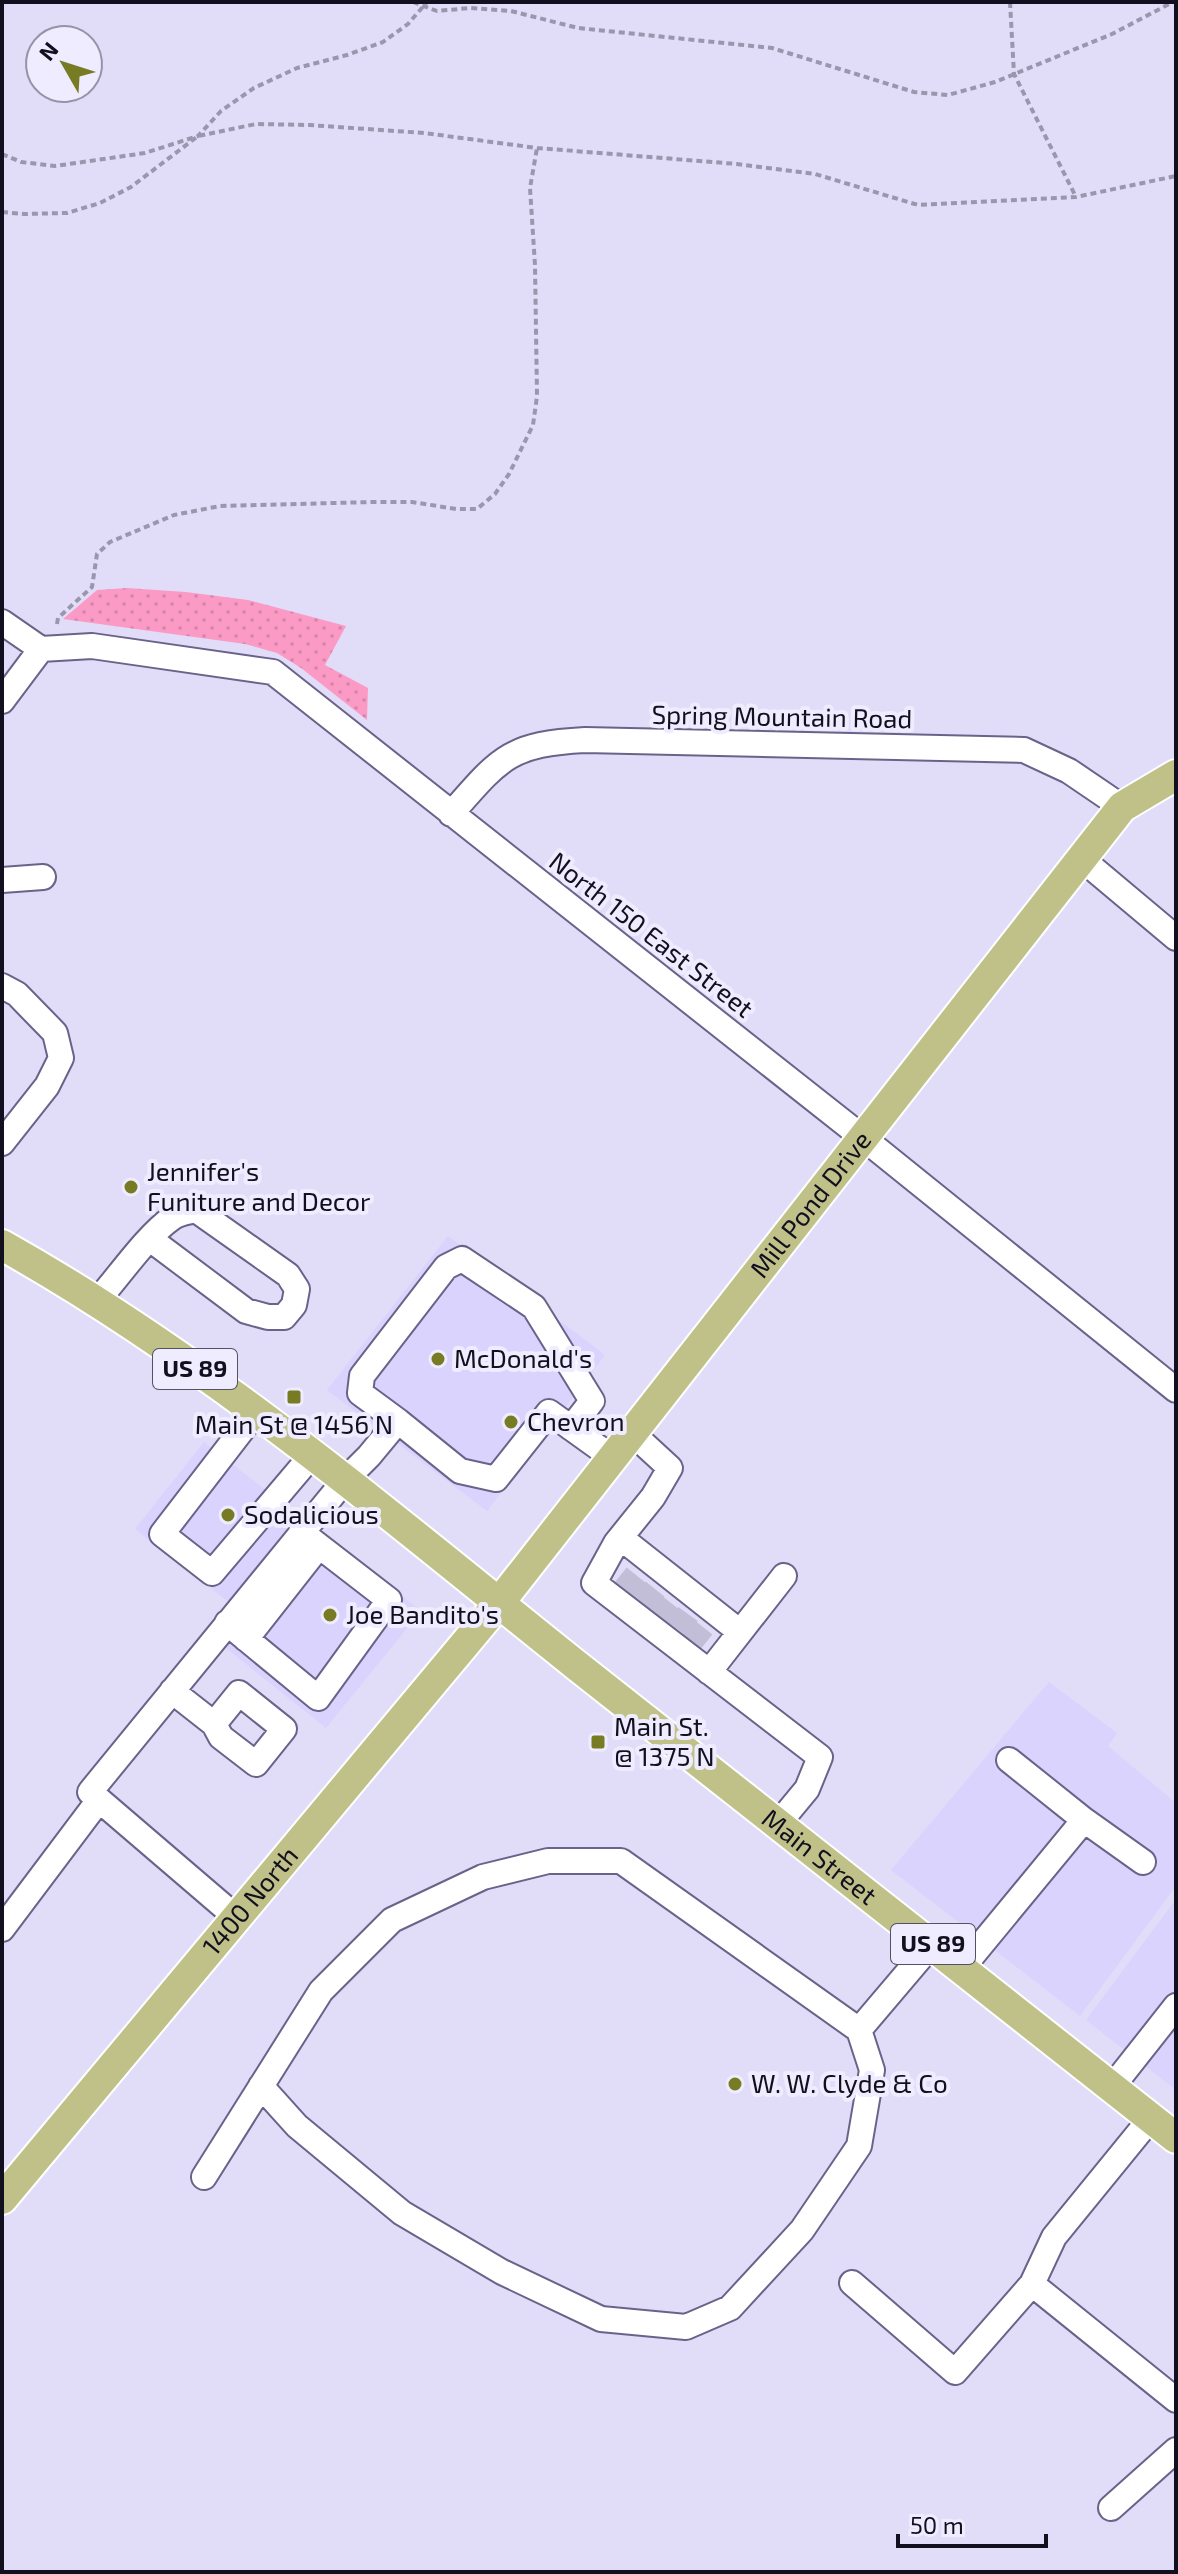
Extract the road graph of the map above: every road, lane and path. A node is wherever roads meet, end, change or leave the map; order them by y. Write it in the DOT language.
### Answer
graph roads {
  1 [pos="413,2"];
  2 [pos="427,2"];
  3 [pos="1010,2"];
  4 [pos="1173,2"];
  5 [pos="421,6"];
  6 [pos="1014,74"];
  7 [pos="198,136"];
  8 [pos="537,148"];
  9 [pos="2,154"];
  10 [pos="1176,176"];
  11 [pos="1076,197"];
  12 [pos="2,212"];
  13 [pos="2,622"];
  14 [pos="57,624"];
  15 [pos="41,649"];
  16 [pos="2,701"];
  17 [pos="1176,775"];
  18 [pos="1122,807"];
  19 [pos="451,814"];
  20 [pos="1083,860"];
  21 [pos="43,877"];
  22 [pos="2,880"];
  23 [pos="1176,938"];
  24 [pos="2,986"];
  25 [pos="862,1137"];
  26 [pos="2,1143"];
  27 [pos="150,1239"];
  28 [pos="2,1245"];
  29 [pos="96,1302"];
  30 [pos="1176,1390"];
  31 [pos="255,1413"];
  32 [pos="398,1421"];
  33 [pos="571,1428"];
  34 [pos="632,1433"];
  35 [pos="312,1455"];
  36 [pos="613,1458"];
  37 [pos="345,1480"];
  38 [pos="621,1538"];
  39 [pos="310,1539"];
  40 [pos="784,1576"];
  41 [pos="499,1603"];
  42 [pos="666,1608"];
  43 [pos="237,1631"];
  44 [pos="740,1632"];
  45 [pos="709,1672"];
  46 [pos="172,1691"];
  47 [pos="214,1724"];
  48 [pos="1009,1760"];
  49 [pos="99,1800"];
  50 [pos="1084,1820"];
  51 [pos="778,1824"];
  52 [pos="1143,1862"];
  53 [pos="237,1918"];
  54 [pos="2,1929"];
  55 [pos="932,1944"];
  56 [pos="962,1968"];
  57 [pos="1176,2006"];
  58 [pos="859,2030"];
  59 [pos="261,2086"];
  60 [pos="1112,2087"];
  61 [pos="1151,2118"];
  62 [pos="1176,2138"];
  63 [pos="204,2177"];
  64 [pos="4,2192"];
  65 [pos="852,2283"];
  66 [pos="1032,2284"];
  67 [pos="1176,2400"];
  68 [pos="1176,2450"];
  69 [pos="1111,2508"];
  1 -- 5 [label="path"];
  2 -- 5 [label="path"];
  3 -- 6 [label="path"];
  4 -- 6 [label="path"];
  5 -- 6 [label="path"];
  5 -- 7 [label="path"];
  6 -- 11 [label="path"];
  7 -- 8 [label="path"];
  7 -- 9 [label="path"];
  7 -- 12 [label="path"];
  8 -- 11 [label="path"];
  8 -- 14 [label="path"];
  10 -- 11 [label="path"];
  13 -- 15 [label="street"];
  15 -- 16 [label="street"];
  15 -- 19 [label="street, North 150 East Street"];
  17 -- 18 [label="main road"];
  18 -- 19 [label="street, Spring Mountain Road"];
  18 -- 20 [label="main road, Mill Pond Drive"];
  19 -- 25 [label="street, North 150 East Street"];
  20 -- 23 [label="street"];
  20 -- 25 [label="main road, Mill Pond Drive"];
  21 -- 22 [label="street"];
  24 -- 26 [label="street"];
  25 -- 30 [label="street, North 150 East Street"];
  25 -- 34 [label="main road, Mill Pond Drive"];
  27 -- 27 [label="street"];
  27 -- 29 [label="street"];
  28 -- 29 [label="main road, US 89"];
  29 -- 31 [label="main road, US 89"];
  31 -- 35 [label="main road, US 89"];
  31 -- 35 [label="street"];
  32 -- 33 [label="street"];
  32 -- 33 [label="street"];
  32 -- 37 [label="street"];
  33 -- 36 [label="street"];
  34 -- 36 [label="main road, Mill Pond Drive"];
  34 -- 38 [label="street"];
  35 -- 37 [label="main road, US 89"];
  36 -- 41 [label="main road, Mill Pond Drive"];
  37 -- 39 [label="street"];
  37 -- 41 [label="main road, US 89"];
  38 -- 42 [label="street"];
  38 -- 42 [label="street"];
  39 -- 43 [label="street"];
  39 -- 43 [label="street"];
  40 -- 44 [label="street"];
  41 -- 51 [label="main road, Main Street / US 89"];
  41 -- 53 [label="main road, 1400 North"];
  42 -- 44 [label="street"];
  42 -- 45 [label="street"];
  43 -- 46 [label="street"];
  44 -- 45 [label="street"];
  45 -- 51 [label="street"];
  46 -- 47 [label="street"];
  46 -- 49 [label="street"];
  48 -- 50 [label="street"];
  49 -- 53 [label="street"];
  49 -- 54 [label="street"];
  50 -- 52 [label="street"];
  50 -- 56 [label="street"];
  51 -- 55 [label="main road, Main Street / US 89"];
  53 -- 64 [label="main road, 1400 North"];
  55 -- 56 [label="main road, Main Street / US 89"];
  55 -- 58 [label="street"];
  56 -- 60 [label="main road, Main Street / US 89"];
  57 -- 60 [label="street"];
  58 -- 59 [label="street"];
  58 -- 59 [label="street"];
  59 -- 63 [label="street"];
  60 -- 61 [label="main road, Main Street / US 89"];
  61 -- 62 [label="main road, Main Street / US 89"];
  61 -- 66 [label="street"];
  65 -- 66 [label="street"];
  66 -- 67 [label="street"];
  68 -- 69 [label="street"];
}
